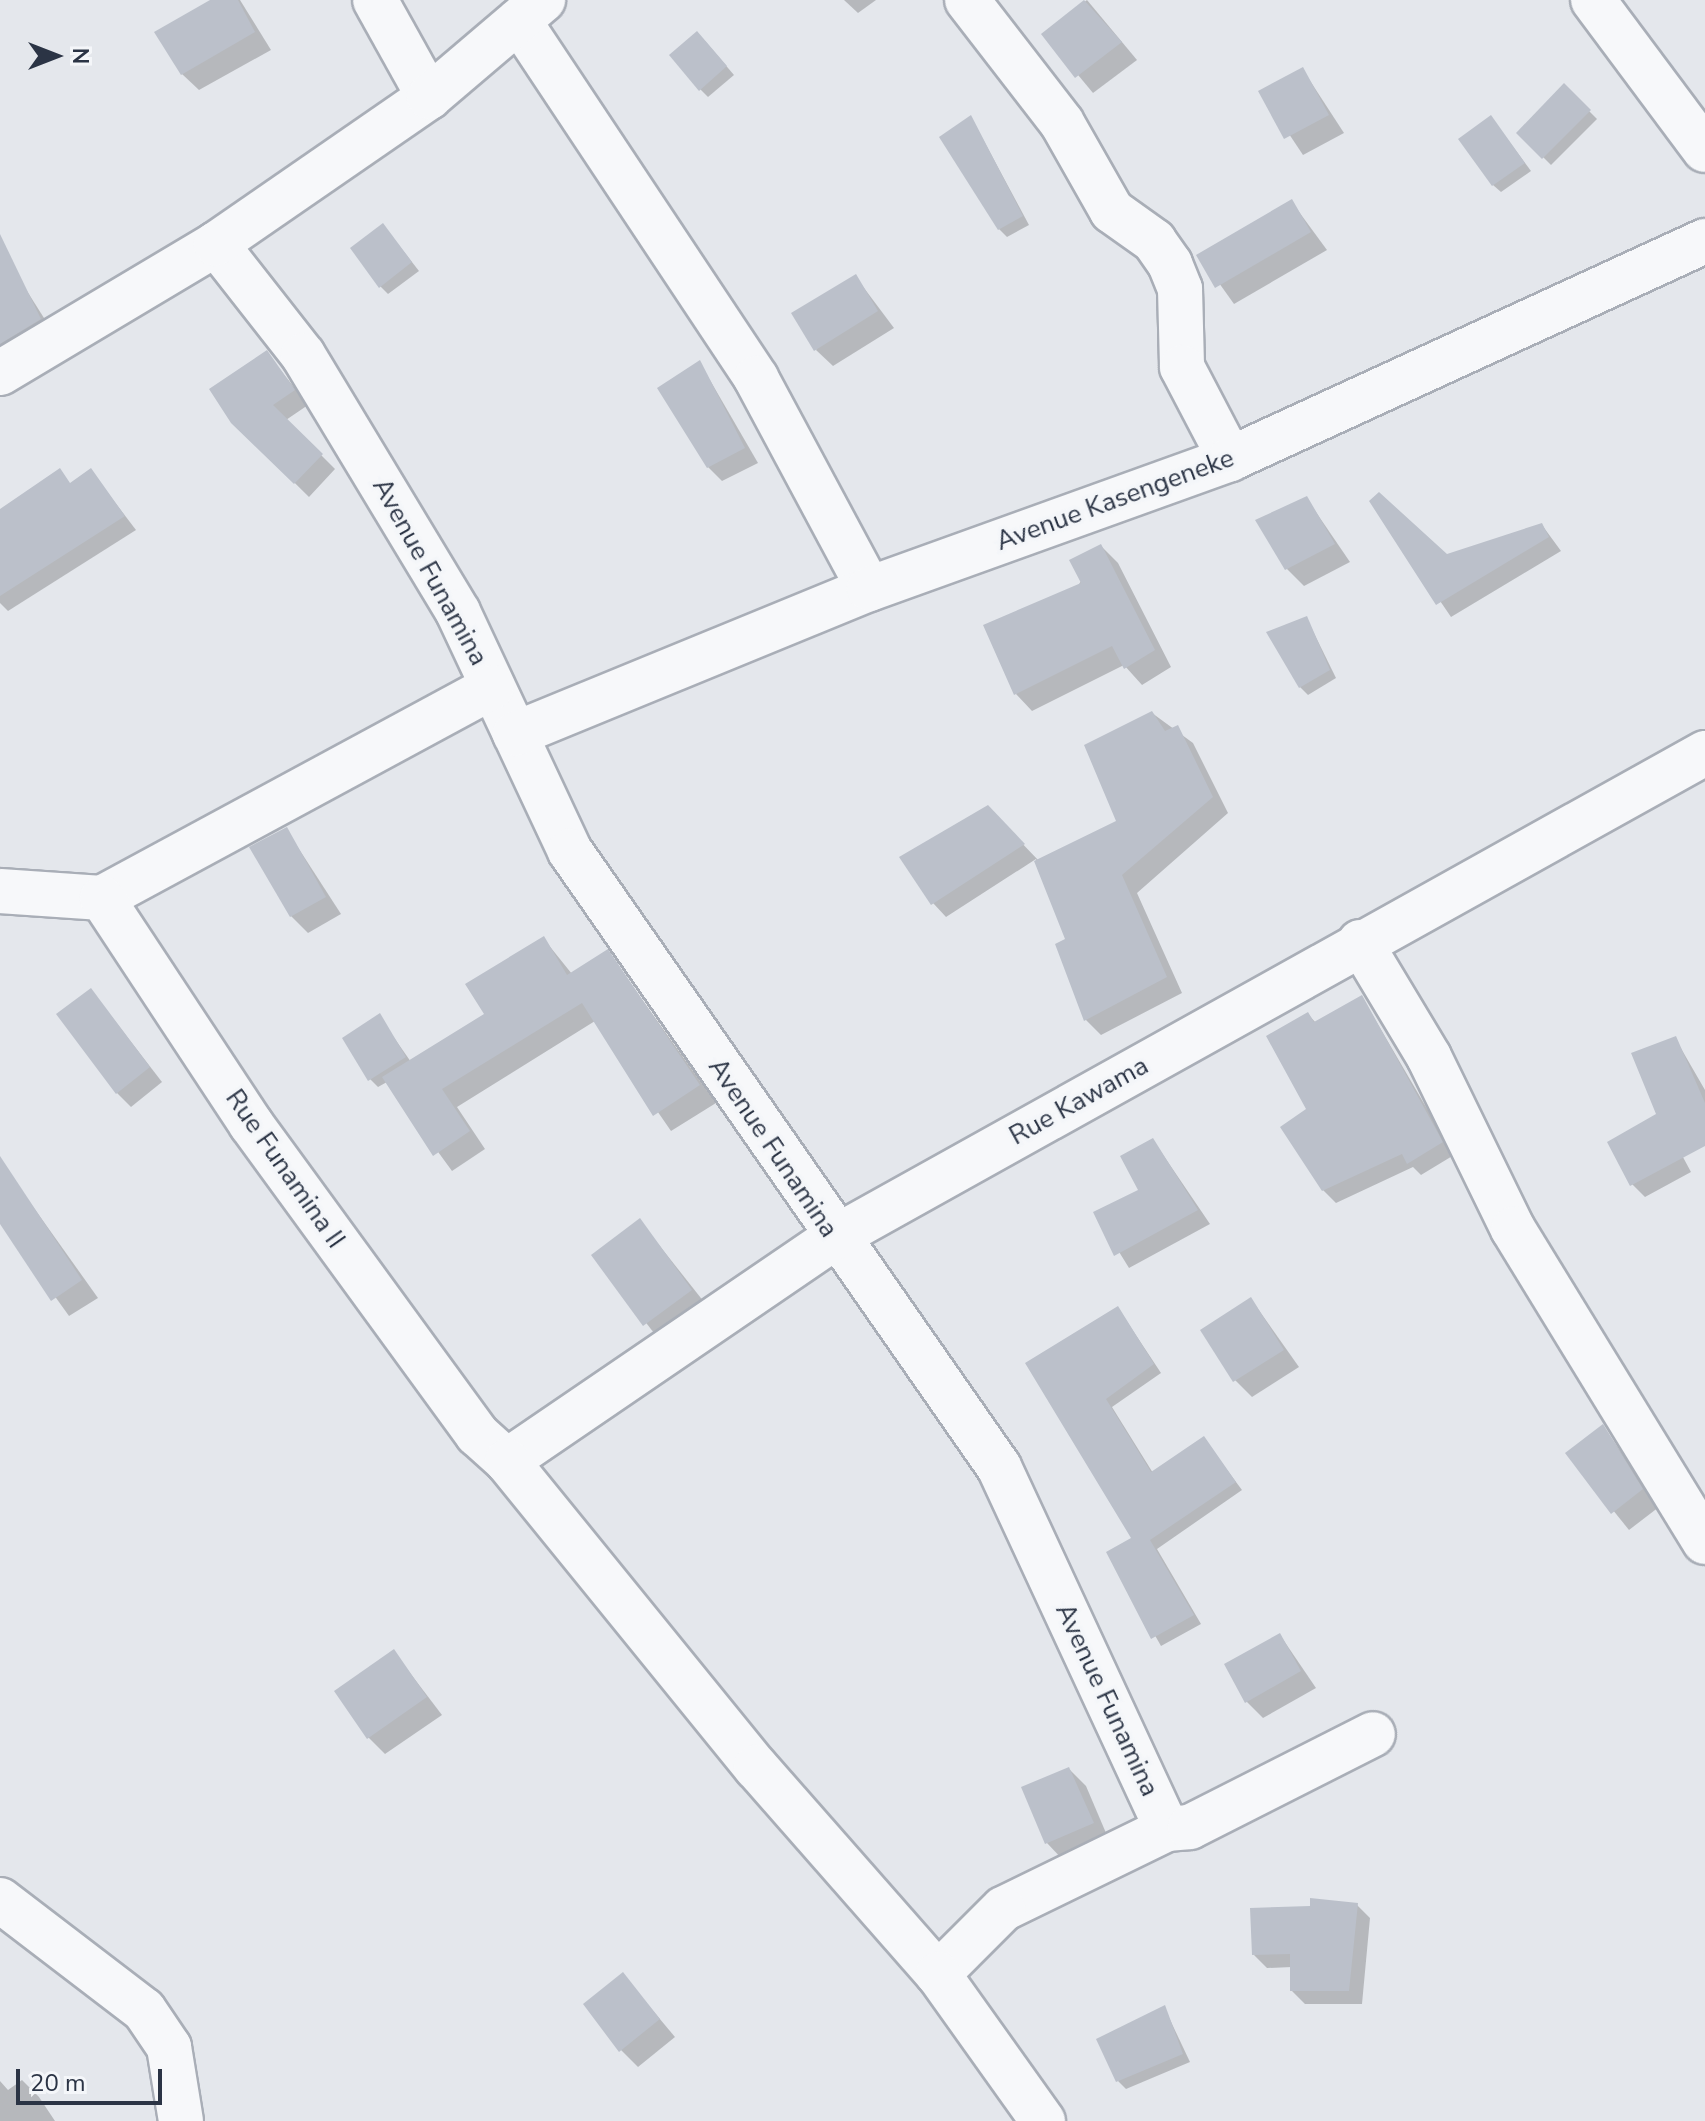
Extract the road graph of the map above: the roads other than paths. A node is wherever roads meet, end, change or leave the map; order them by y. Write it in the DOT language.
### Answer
graph roads {
  1 [pos="375,0"];
  2 [pos="967,0"];
  3 [pos="1593,0"];
  4 [pos="531,10"];
  5 [pos="429,97"];
  6 [pos="1705,150"];
  7 [pos="1705,241"];
  8 [pos="216,244"];
  9 [pos="0,373"];
  10 [pos="1230,459"];
  11 [pos="869,589"];
  12 [pos="492,687"];
  13 [pos="515,734"];
  14 [pos="1705,753"];
  15 [pos="0,891"];
  16 [pos="102,898"];
  17 [pos="1360,942"];
  18 [pos="834,1238"];
  19 [pos="492,1448"];
  20 [pos="1705,1542"];
  21 [pos="1373,1734"];
  22 [pos="1167,1829"];
  23 [pos="0,1900"];
  24 [pos="938,1974"];
  25 [pos="181,2121"];
  26 [pos="1043,2121"];
  1 -- 5 [label="street"];
  2 -- 10 [label="street"];
  3 -- 6 [label="street"];
  4 -- 5 [label="street"];
  4 -- 11 [label="street"];
  5 -- 8 [label="street"];
  7 -- 10 [label="street, Avenue Kasengeneke"];
  8 -- 9 [label="street"];
  8 -- 12 [label="street, Avenue Funamina"];
  10 -- 11 [label="street, Avenue Kasengeneke"];
  11 -- 13 [label="street, Avenue Kasengeneke"];
  12 -- 13 [label="street, Avenue Funamina"];
  12 -- 16 [label="street"];
  13 -- 18 [label="street, Avenue Funamina"];
  14 -- 17 [label="street, Rue Kawama"];
  15 -- 16 [label="street"];
  16 -- 19 [label="street, Rue Funamina II"];
  17 -- 18 [label="street, Rue Kawama"];
  17 -- 20 [label="street"];
  18 -- 19 [label="street, Rue Kawama"];
  18 -- 22 [label="street, Avenue Funamina"];
  19 -- 24 [label="street, Rue Funamina II"];
  21 -- 22 [label="street"];
  22 -- 24 [label="street, Avenue Funamina"];
  23 -- 25 [label="street"];
  24 -- 26 [label="street, Rue Funamina II"];
}
